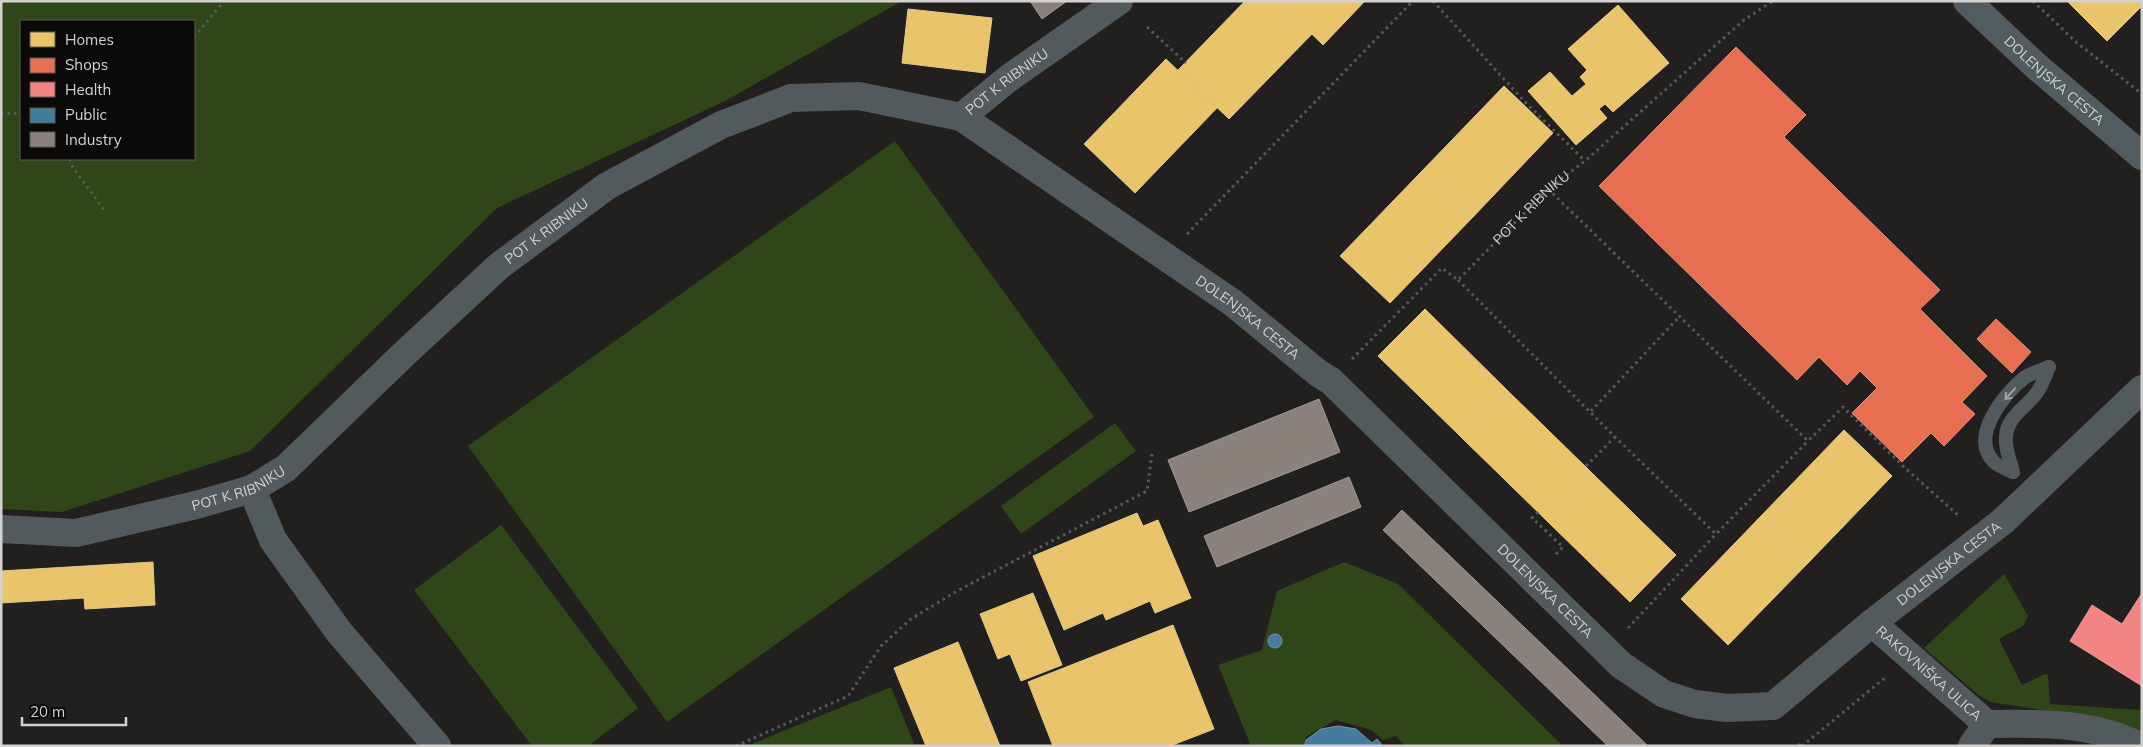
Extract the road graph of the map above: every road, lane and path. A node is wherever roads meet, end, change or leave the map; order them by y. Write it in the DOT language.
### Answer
graph roads {
  1 [pos="224,1"];
  2 [pos="1119,1"];
  3 [pos="1413,1"];
  4 [pos="1433,1"];
  5 [pos="1772,1"];
  6 [pos="1966,1"];
  7 [pos="2033,1"];
  8 [pos="1147,27"];
  9 [pos="195,36"];
  10 [pos="1186,63"];
  11 [pos="2142,94"];
  12 [pos="20,113"];
  13 [pos="1,114"];
  14 [pos="962,117"];
  15 [pos="2142,156"];
  16 [pos="70,160"];
  17 [pos="1585,161"];
  18 [pos="1548,189"];
  19 [pos="104,210"];
  20 [pos="1185,236"];
  21 [pos="1458,280"];
  22 [pos="1680,316"];
  23 [pos="1331,381"];
  24 [pos="2142,389"];
  25 [pos="1591,411"];
  26 [pos="1615,437"];
  27 [pos="1808,442"];
  28 [pos="1152,454"];
  29 [pos="1586,466"];
  30 [pos="2013,472"];
  31 [pos="252,488"];
  32 [pos="1966,511"];
  33 [pos="1538,512"];
  34 [pos="1,529"];
  35 [pos="1716,534"];
  36 [pos="1553,557"];
  37 [pos="1872,623"];
  38 [pos="1621,665"];
  39 [pos="1888,675"];
  40 [pos="1987,724"];
  41 [pos="1801,740"];
  42 [pos="437,746"];
  43 [pos="736,746"];
  44 [pos="1800,746"];
  45 [pos="1972,746"];
  46 [pos="2139,746"];
  1 -- 9 [label="path"];
  2 -- 14 [label="street, POT K RIBNIKU"];
  3 -- 20 [label="path"];
  4 -- 17 [label="path"];
  5 -- 17 [label="path, POT K RIBNIKU"];
  6 -- 15 [label="main road, DOLENJSKA CESTA"];
  7 -- 11 [label="path"];
  8 -- 10 [label="path"];
  12 -- 13 [label="path"];
  14 -- 23 [label="street, DOLENJSKA CESTA"];
  14 -- 31 [label="street, POT K RIBNIKU"];
  16 -- 19 [label="path"];
  17 -- 18 [label="path, POT K RIBNIKU"];
  18 -- 21 [label="path, POT K RIBNIKU"];
  18 -- 22 [label="path"];
  21 -- 23 [label="path"];
  21 -- 25 [label="path"];
  22 -- 25 [label="path"];
  22 -- 27 [label="path"];
  23 -- 38 [label="street, DOLENJSKA CESTA"];
  24 -- 37 [label="street, DOLENJSKA CESTA"];
  25 -- 26 [label="path"];
  26 -- 29 [label="path"];
  26 -- 35 [label="path"];
  27 -- 32 [label="path"];
  27 -- 35 [label="path"];
  28 -- 43 [label="path"];
  30 -- 30 [label="lane, one-way"];
  31 -- 34 [label="street, POT K RIBNIKU"];
  31 -- 42 [label="street"];
  33 -- 36 [label="path"];
  35 -- 38 [label="path"];
  37 -- 38 [label="street, DOLENJSKA CESTA"];
  37 -- 40 [label="street, RAKOVNIŠKA ULICA"];
  39 -- 44 [label="path"];
  40 -- 45 [label="street, RAKOVNIŠKA ULICA"];
  40 -- 46 [label="street, RAKOVNIŠKA ULICA"];
  41 -- 44 [label="path"];
}
